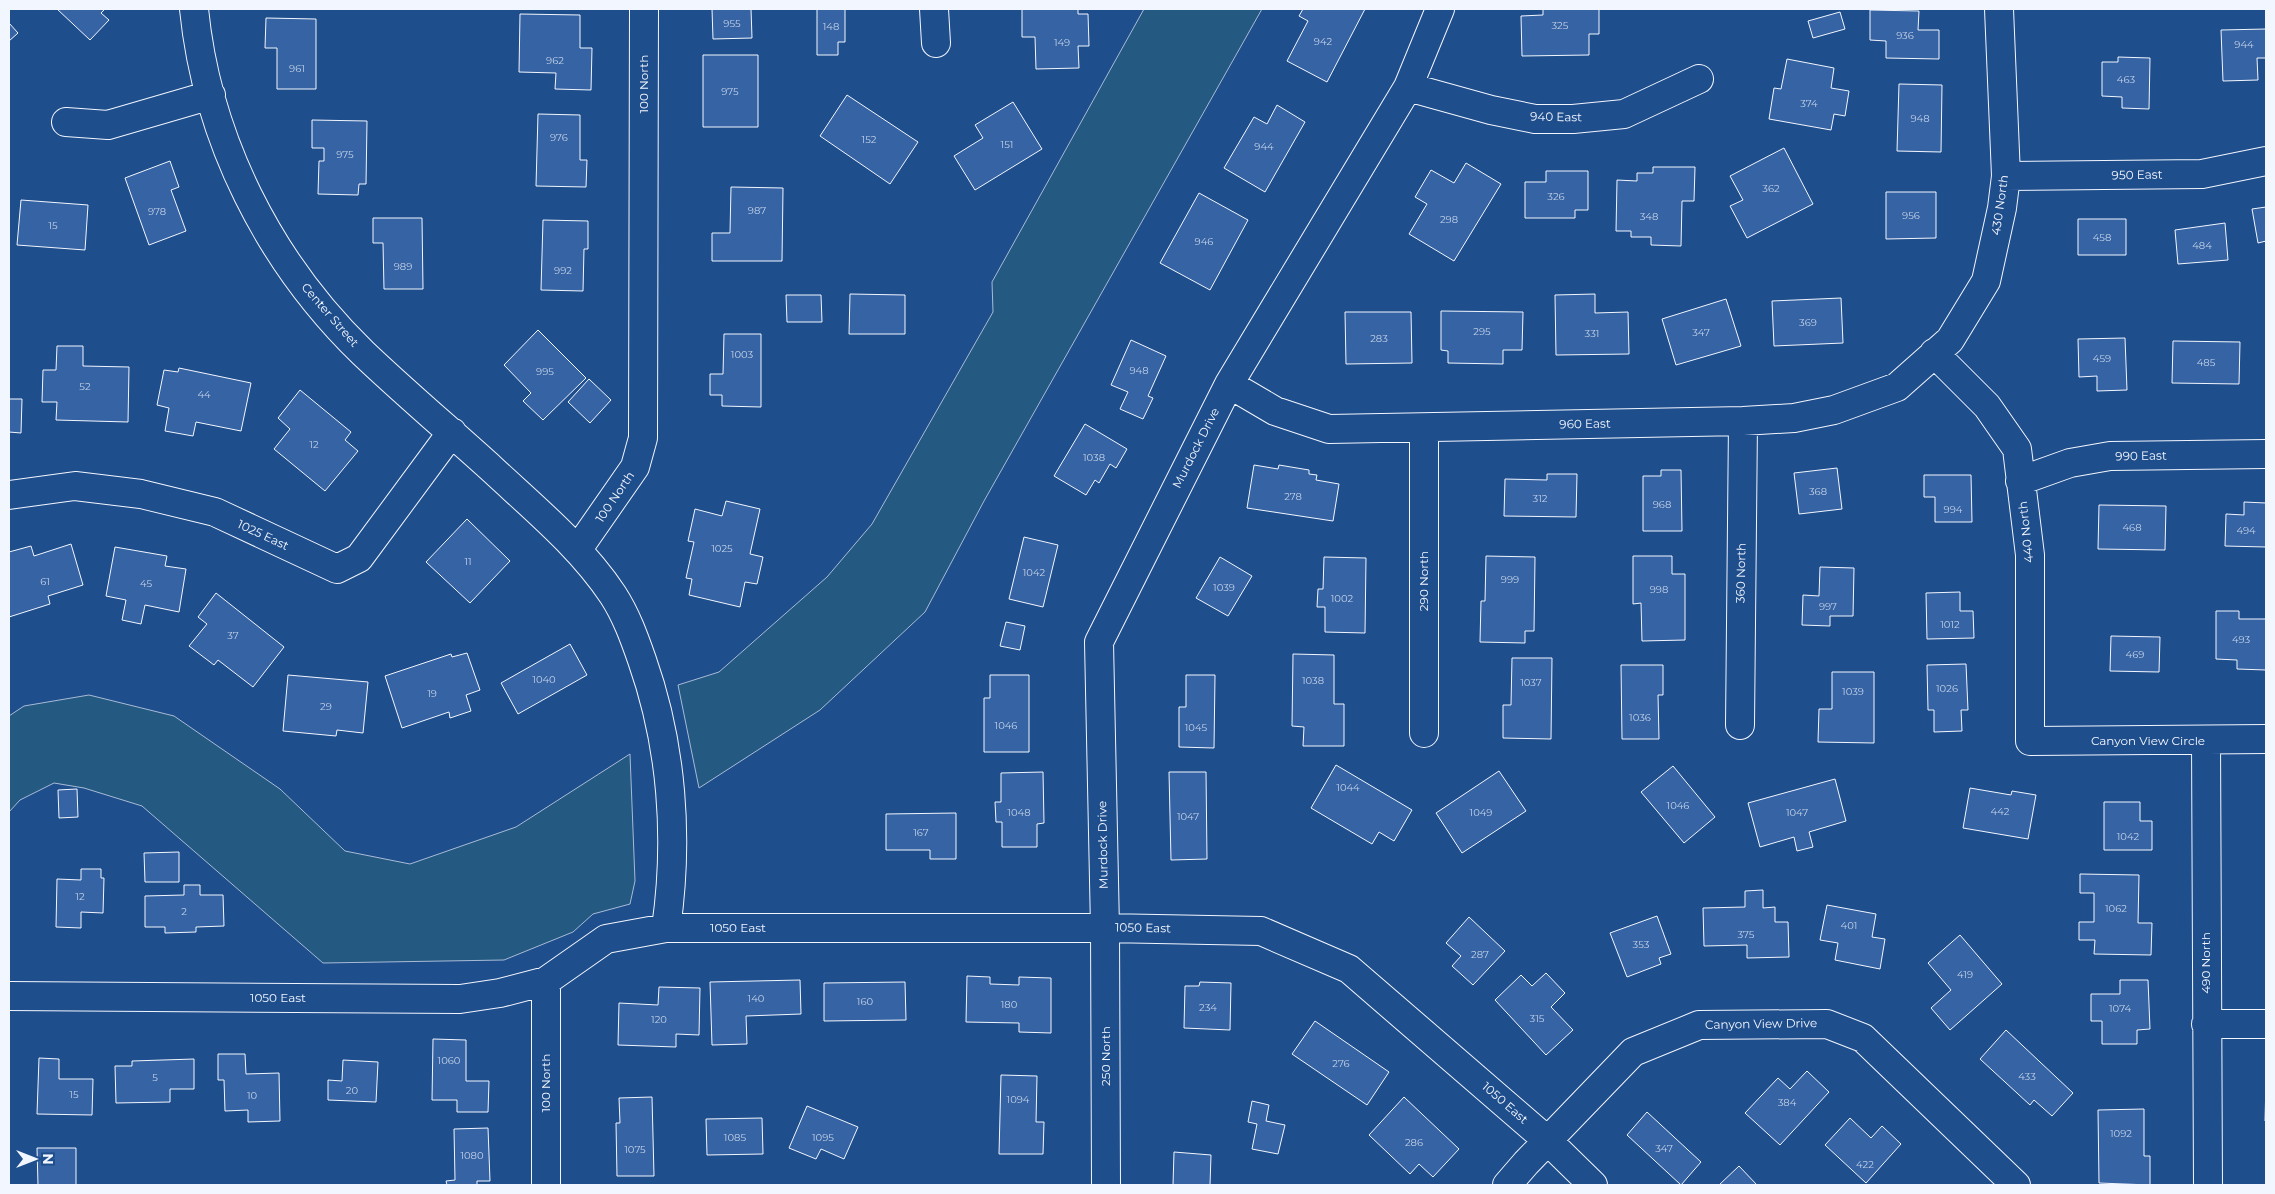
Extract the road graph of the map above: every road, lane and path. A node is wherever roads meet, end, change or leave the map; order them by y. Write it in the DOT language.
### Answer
graph roads {
  1 [pos="194,9"];
  2 [pos="644,9"];
  3 [pos="934,9"];
  4 [pos="1440,9"];
  5 [pos="1999,9"];
  6 [pos="936,43"];
  7 [pos="1699,79"];
  8 [pos="1408,87"];
  9 [pos="211,95"];
  10 [pos="66,122"];
  11 [pos="2266,161"];
  12 [pos="2006,176"];
  13 [pos="1934,353"];
  14 [pos="1229,384"];
  15 [pos="1743,421"];
  16 [pos="1424,428"];
  17 [pos="452,432"];
  18 [pos="2266,454"];
  19 [pos="2020,481"];
  20 [pos="9,495"];
  21 [pos="578,550"];
  22 [pos="1740,725"];
  23 [pos="1424,733"];
  24 [pos="2206,740"];
  25 [pos="2266,740"];
  26 [pos="2030,741"];
  27 [pos="666,928"];
  28 [pos="1105,928"];
  29 [pos="546,981"];
  30 [pos="9,996"];
  31 [pos="2206,1024"];
  32 [pos="2266,1024"];
  33 [pos="1548,1141"];
  34 [pos="546,1185"];
  35 [pos="1106,1185"];
  36 [pos="1507,1185"];
  37 [pos="1593,1185"];
  38 [pos="2016,1185"];
  39 [pos="2208,1185"];
  1 -- 9 [label="street, Center Street"];
  2 -- 21 [label="street, 100 North"];
  3 -- 6 [label="street"];
  4 -- 8 [label="street, Murdock Drive"];
  5 -- 12 [label="street, 430 North"];
  7 -- 8 [label="street, 940 East"];
  8 -- 14 [label="street, Murdock Drive"];
  9 -- 10 [label="street"];
  9 -- 17 [label="street, Center Street"];
  11 -- 12 [label="street, 950 East"];
  12 -- 13 [label="street, 430 North"];
  13 -- 15 [label="street, 960 East"];
  13 -- 19 [label="street, 440 North"];
  14 -- 16 [label="street, 960 East"];
  14 -- 28 [label="street, Murdock Drive"];
  15 -- 16 [label="street, 960 East"];
  15 -- 22 [label="street, 360 North"];
  16 -- 23 [label="street, 290 North"];
  17 -- 20 [label="street, 1025 East"];
  17 -- 21 [label="street, Center Street"];
  18 -- 19 [label="street, 990 East"];
  19 -- 26 [label="street, 440 North"];
  21 -- 27 [label="street"];
  24 -- 25 [label="street, Canyon View Circle"];
  24 -- 26 [label="street, Canyon View Circle"];
  24 -- 31 [label="street, 490 North"];
  27 -- 28 [label="street, 1050 East"];
  27 -- 29 [label="street, 1050 East"];
  28 -- 33 [label="street, 1050 East"];
  28 -- 35 [label="street, 250 North"];
  29 -- 30 [label="street, 1050 East"];
  29 -- 34 [label="street, 100 North"];
  31 -- 32 [label="street"];
  31 -- 39 [label="street, 490 North"];
  33 -- 36 [label="street, Canyon View Drive"];
  33 -- 37 [label="street, 1050 East"];
  33 -- 38 [label="street, Canyon View Drive"];
}
